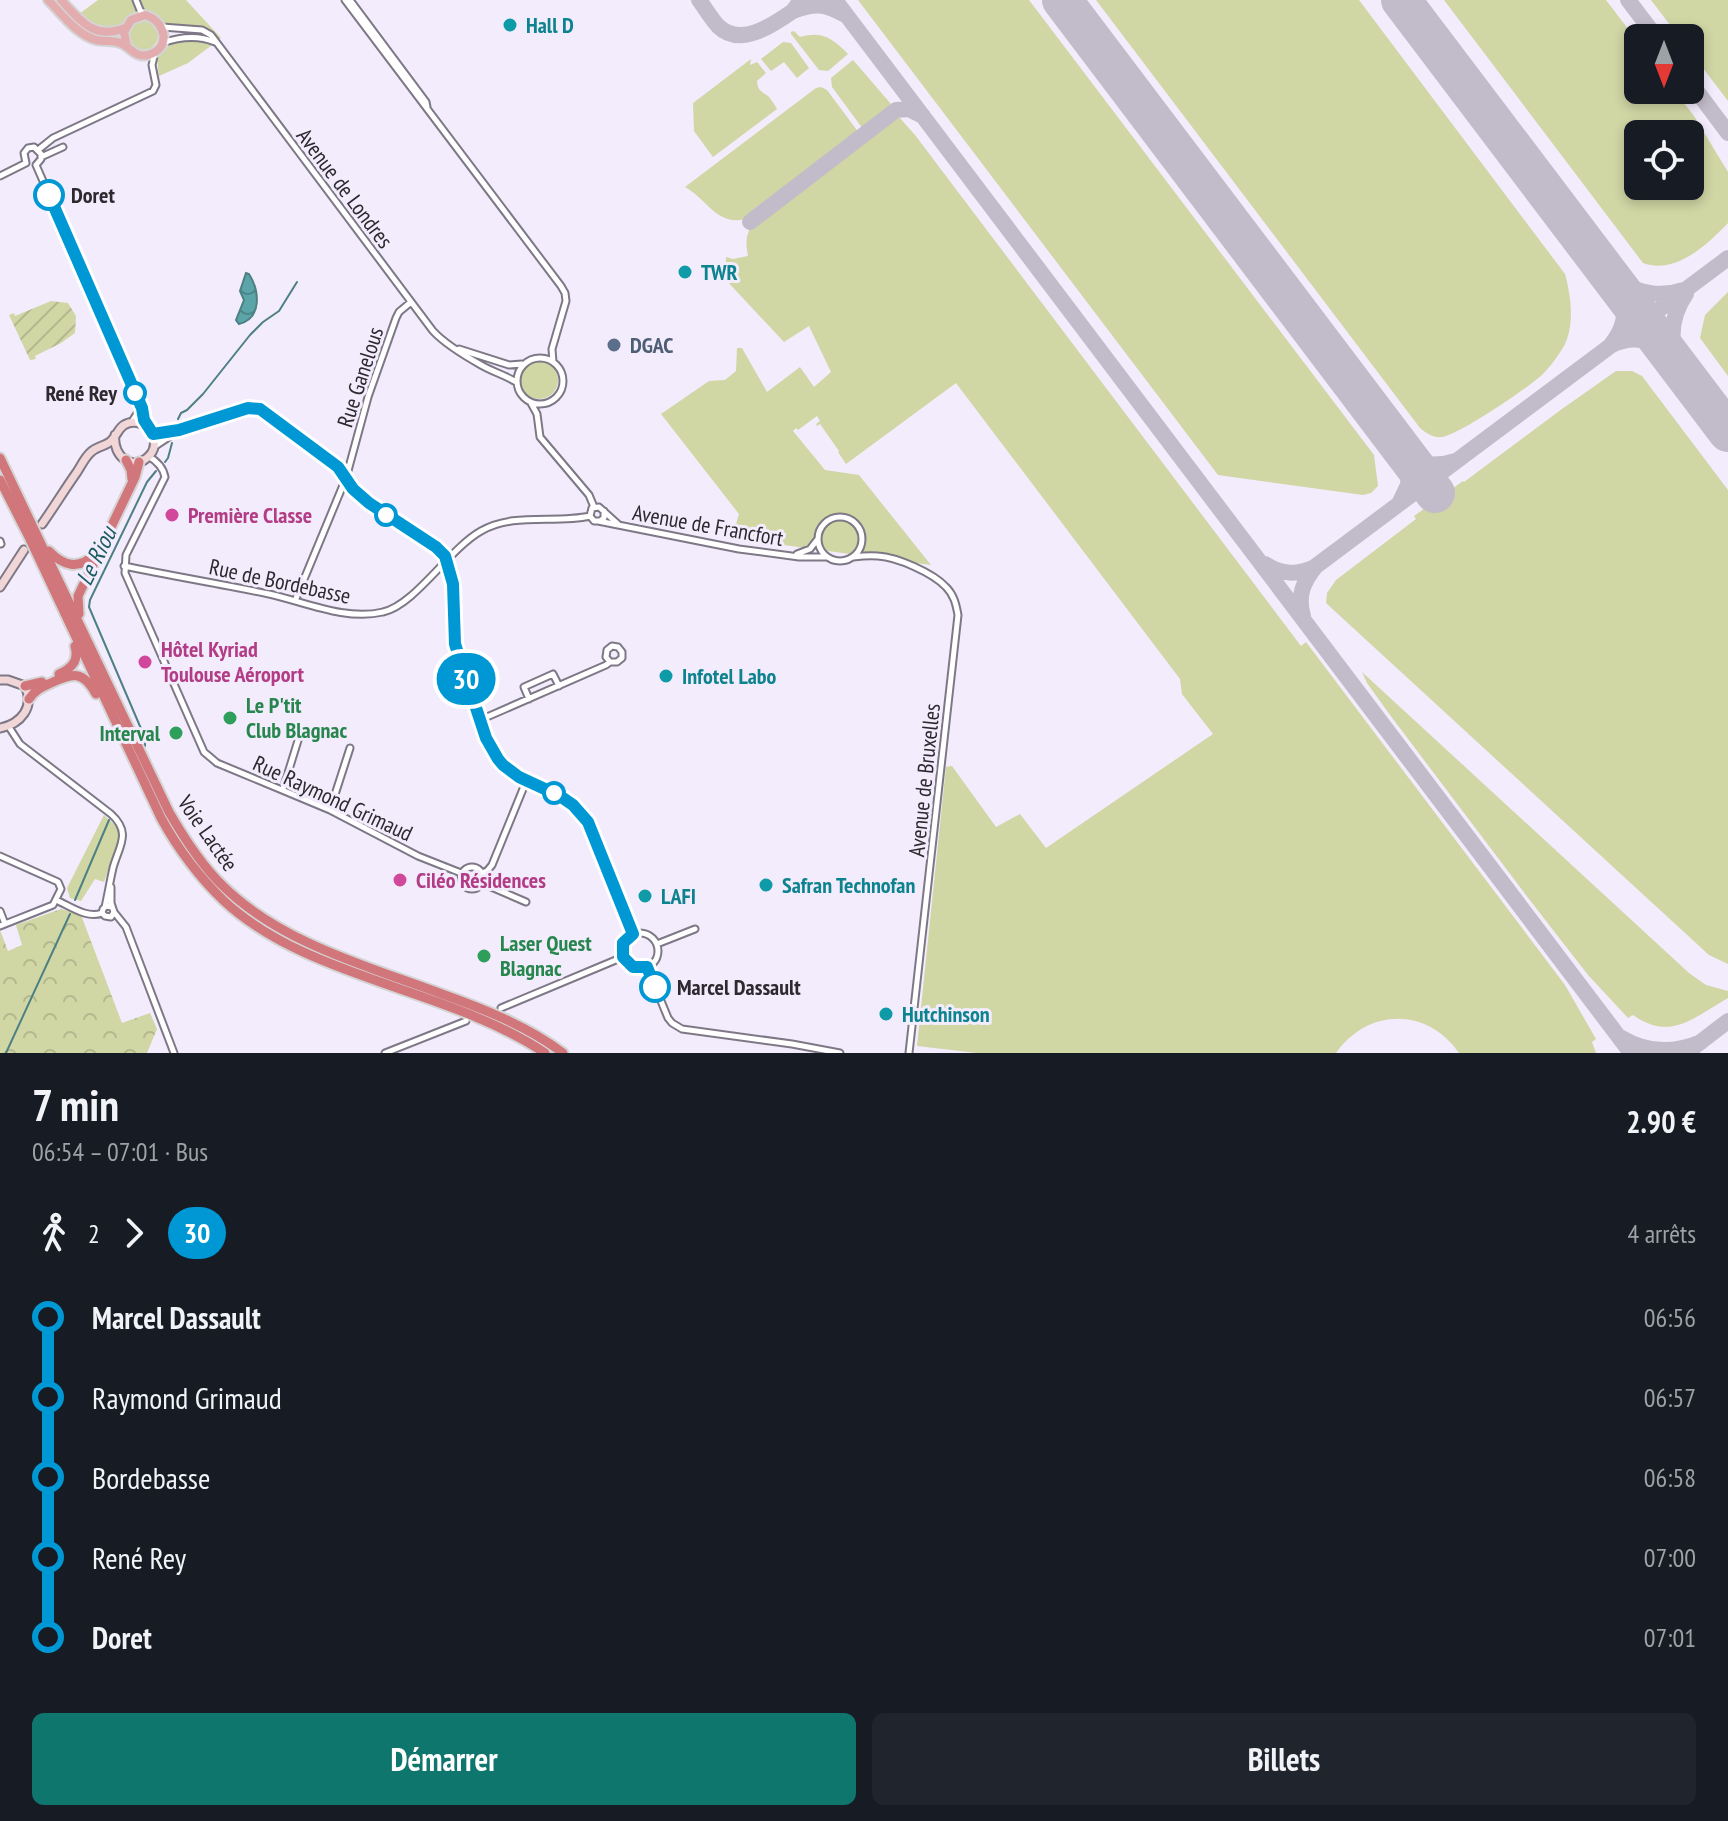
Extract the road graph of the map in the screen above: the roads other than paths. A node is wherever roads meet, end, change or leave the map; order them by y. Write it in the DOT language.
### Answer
graph roads {
  1 [pos="48,0"];
  2 [pos="61,0"];
  3 [pos="136,0"];
  4 [pos="347,0"];
  5 [pos="145,15"];
  6 [pos="162,27"];
  7 [pos="125,28"];
  8 [pos="162,43"];
  9 [pos="216,43"];
  10 [pos="127,47"];
  11 [pos="155,52"];
  12 [pos="139,55"];
  13 [pos="153,67"];
  14 [pos="63,147"];
  15 [pos="38,150"];
  16 [pos="41,157"];
  17 [pos="26,163"];
  18 [pos="36,165"];
  19 [pos="0,176"];
  20 [pos="411,302"];
  21 [pos="455,348"];
  22 [pos="553,362"];
  23 [pos="523,364"];
  24 [pos="516,382"];
  25 [pos="531,403"];
  26 [pos="139,404"];
  27 [pos="545,404"];
  28 [pos="537,414"];
  29 [pos="131,423"];
  30 [pos="150,430"];
  31 [pos="179,430"];
  32 [pos="115,435"];
  33 [pos="154,447"];
  34 [pos="117,452"];
  35 [pos="0,458"];
  36 [pos="86,459"];
  37 [pos="143,459"];
  38 [pos="126,460"];
  39 [pos="346,478"];
  40 [pos="0,480"];
  41 [pos="132,482"];
  42 [pos="594,507"];
  43 [pos="604,511"];
  44 [pos="590,516"];
  45 [pos="598,521"];
  46 [pos="619,525"];
  47 [pos="40,529"];
  48 [pos="817,539"];
  49 [pos="103,542"];
  50 [pos="862,543"];
  51 [pos="24,550"];
  52 [pos="792,555"];
  53 [pos="879,556"];
  54 [pos="827,557"];
  55 [pos="853,557"];
  56 [pos="446,560"];
  57 [pos="124,566"];
  58 [pos="0,587"];
  59 [pos="295,601"];
  60 [pos="61,605"];
  61 [pos="79,621"];
  62 [pos="610,662"];
  63 [pos="1,680"];
  64 [pos="25,686"];
  65 [pos="559,686"];
  66 [pos="29,699"];
  67 [pos="529,699"];
  68 [pos="480,720"];
  69 [pos="4,728"];
  70 [pos="300,734"];
  71 [pos="350,748"];
  72 [pos="128,753"];
  73 [pos="528,782"];
  74 [pos="283,789"];
  75 [pos="330,810"];
  76 [pos="0,856"];
  77 [pos="461,873"];
  78 [pos="482,873"];
  79 [pos="482,883"];
  80 [pos="56,900"];
  81 [pos="526,902"];
  82 [pos="0,911"];
  83 [pos="109,911"];
  84 [pos="2,925"];
  85 [pos="695,929"];
  86 [pos="633,934"];
  87 [pos="657,944"];
  88 [pos="623,957"];
  89 [pos="647,967"];
  90 [pos="501,1008"];
  91 [pos="466,1021"];
  92 [pos="175,1053"];
  93 [pos="385,1053"];
  94 [pos="545,1053"];
  95 [pos="563,1053"];
  96 [pos="840,1053"];
  97 [pos="909,1053"];
  1 -- 10 [label="main road"];
  2 -- 7 [label="main road"];
  3 -- 5 [label="street"];
  4 -- 22 [label="street"];
  5 -- 6 [label="main road"];
  5 -- 7 [label="main road"];
  6 -- 8 [label="main road"];
  6 -- 9 [label="street"];
  7 -- 10 [label="main road"];
  8 -- 9 [label="street"];
  8 -- 11 [label="main road"];
  9 -- 20 [label="street, Avenue de Londres"];
  10 -- 12 [label="main road"];
  11 -- 12 [label="main road"];
  11 -- 13 [label="street"];
  12 -- 13 [label="street"];
  13 -- 15 [label="street"];
  14 -- 16 [label="street"];
  15 -- 16 [label="street"];
  15 -- 17 [label="street"];
  16 -- 18 [label="street"];
  17 -- 18 [label="street"];
  17 -- 19 [label="street"];
  18 -- 26 [label="street"];
  20 -- 21 [label="street, Avenue de Londres"];
  20 -- 39 [label="street, Rue Ganelous"];
  21 -- 23 [label="street, Avenue de Londres"];
  21 -- 24 [label="street, Avenue de Londres"];
  22 -- 23 [label="street"];
  22 -- 27 [label="street"];
  23 -- 24 [label="street"];
  24 -- 25 [label="street"];
  25 -- 27 [label="street"];
  25 -- 28 [label="street"];
  26 -- 29 [label="street"];
  26 -- 30 [label="street"];
  27 -- 28 [label="street"];
  28 -- 42 [label="street"];
  29 -- 30 [label="street"];
  29 -- 32 [label="street"];
  30 -- 31 [label="street"];
  30 -- 33 [label="street"];
  31 -- 33 [label="street"];
  31 -- 39 [label="street"];
  32 -- 34 [label="street"];
  32 -- 36 [label="street"];
  33 -- 37 [label="street"];
  34 -- 36 [label="street"];
  34 -- 38 [label="street"];
  35 -- 47 [label="highway, Voie Lactée"];
  36 -- 47 [label="street"];
  37 -- 38 [label="street"];
  37 -- 41 [label="highway"];
  37 -- 57 [label="street"];
  38 -- 41 [label="highway"];
  39 -- 56 [label="street"];
  39 -- 59 [label="street, Rue Ganelous"];
  40 -- 60 [label="highway, Voie Lactée"];
  41 -- 49 [label="highway"];
  42 -- 43 [label="street"];
  42 -- 44 [label="street"];
  43 -- 45 [label="street"];
  43 -- 46 [label="street, Avenue de Francfort"];
  44 -- 45 [label="street"];
  44 -- 56 [label="street, Rue de Bordebasse"];
  45 -- 46 [label="street, Avenue de Francfort"];
  46 -- 52 [label="street, Avenue de Francfort"];
  47 -- 49 [label="highway"];
  47 -- 61 [label="highway, Voie Lactée"];
  48 -- 50 [label="street"];
  48 -- 52 [label="street"];
  48 -- 54 [label="street"];
  49 -- 61 [label="highway"];
  50 -- 53 [label="street"];
  50 -- 55 [label="street"];
  51 -- 58 [label="street"];
  52 -- 54 [label="street"];
  53 -- 55 [label="street"];
  53 -- 97 [label="street, Avenue de Bruxelles"];
  54 -- 55 [label="street"];
  56 -- 59 [label="street, Rue de Bordebasse"];
  56 -- 68 [label="street"];
  57 -- 59 [label="street, Rue de Bordebasse"];
  57 -- 74 [label="street, Rue Raymond Grimaud"];
  60 -- 64 [label="highway"];
  60 -- 72 [label="highway, Voie Lactée"];
  61 -- 95 [label="highway, Voie Lactée"];
  62 -- 65 [label="street"];
  63 -- 64 [label="street"];
  64 -- 66 [label="street"];
  65 -- 67 [label="street"];
  65 -- 67 [label="street"];
  66 -- 69 [label="street"];
  66 -- 72 [label="highway"];
  67 -- 68 [label="street"];
  68 -- 73 [label="street"];
  69 -- 83 [label="street"];
  70 -- 74 [label="street"];
  71 -- 75 [label="street"];
  72 -- 94 [label="highway, Voie Lactée"];
  73 -- 78 [label="street"];
  73 -- 86 [label="street"];
  74 -- 75 [label="street, Rue Raymond Grimaud"];
  75 -- 77 [label="street, Rue Raymond Grimaud"];
  76 -- 80 [label="street"];
  77 -- 78 [label="street"];
  77 -- 79 [label="street"];
  78 -- 79 [label="street"];
  79 -- 81 [label="street"];
  80 -- 83 [label="street"];
  80 -- 84 [label="street"];
  82 -- 84 [label="street"];
  83 -- 92 [label="street"];
  85 -- 87 [label="street"];
  86 -- 87 [label="street"];
  86 -- 88 [label="street"];
  87 -- 89 [label="street"];
  88 -- 89 [label="street"];
  88 -- 90 [label="street"];
  89 -- 96 [label="street"];
  91 -- 93 [label="street"];
}
